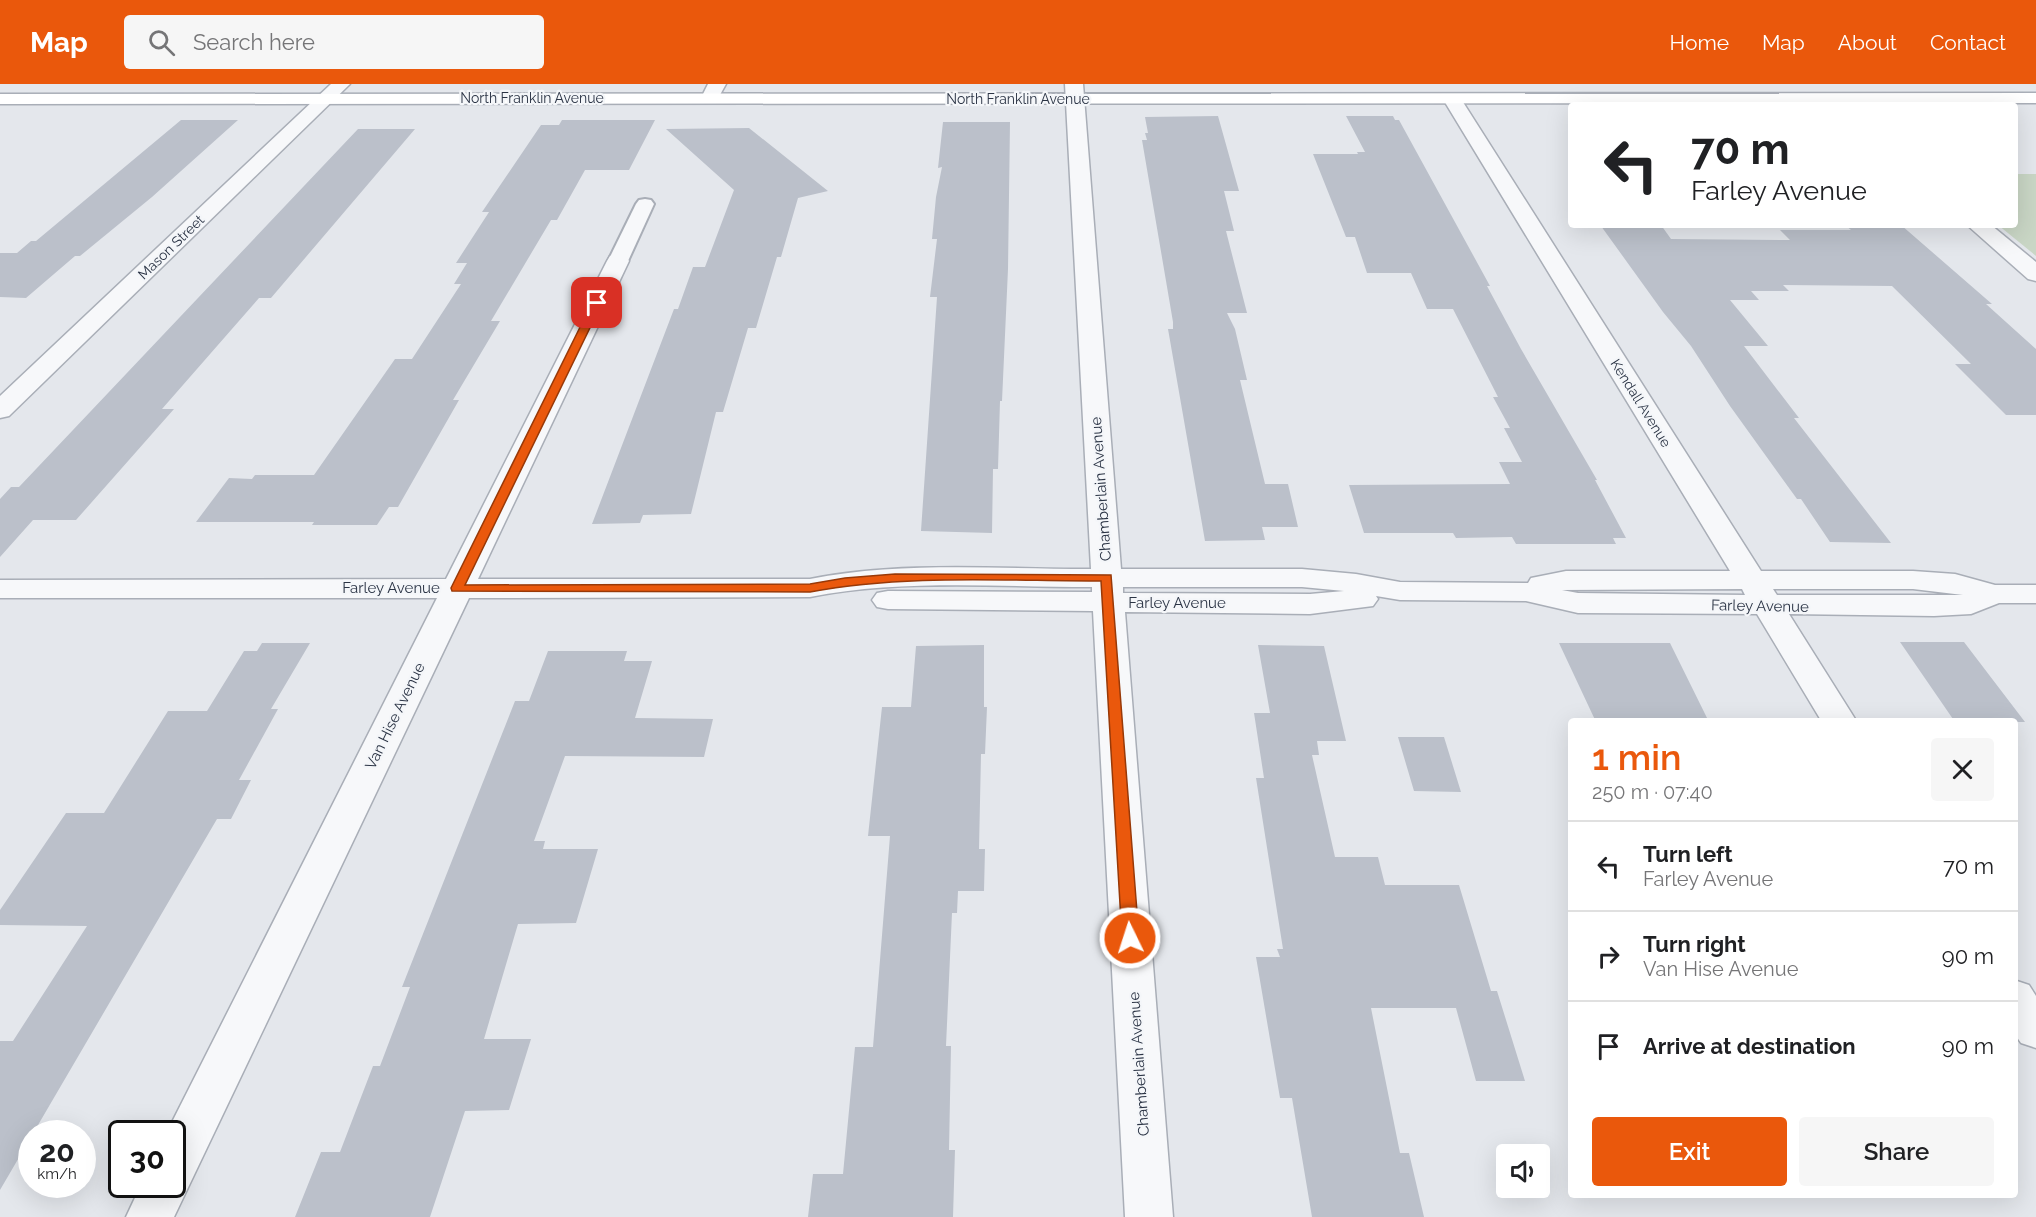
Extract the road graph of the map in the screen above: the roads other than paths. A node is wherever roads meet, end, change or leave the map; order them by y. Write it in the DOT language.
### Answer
graph roads {
  1 [pos="334,91"];
  2 [pos="713,91"];
  3 [pos="1447,91"];
  4 [pos="1075,92"];
  5 [pos="2036,98"];
  6 [pos="0,99"];
  7 [pos="1830,101"];
  8 [pos="645,204"];
  9 [pos="1982,228"];
  10 [pos="618,261"];
  11 [pos="2036,274"];
  12 [pos="0,410"];
  13 [pos="1751,580"];
  14 [pos="2,587"];
  15 [pos="457,588"];
  16 [pos="1108,590"];
  17 [pos="1527,592"];
  18 [pos="1994,594"];
  19 [pos="2036,594"];
  20 [pos="1767,606"];
  21 [pos="1837,718"];
  22 [pos="2018,1003"];
  23 [pos="2036,1031"];
  24 [pos="186,1141"];
  25 [pos="159,1198"];
  26 [pos="150,1217"];
  27 [pos="1149,1217"];
  1 -- 2 [label="street, North Franklin Avenue"];
  1 -- 6 [label="street, North Franklin Avenue"];
  1 -- 12 [label="street, Mason Street"];
  2 -- 4 [label="street, North Franklin Avenue"];
  3 -- 4 [label="street, North Franklin Avenue"];
  3 -- 7 [label="street, North Franklin Avenue"];
  3 -- 13 [label="street, Kendall Avenue"];
  4 -- 16 [label="street, Chamberlain Avenue"];
  5 -- 7 [label="street, North Franklin Avenue"];
  8 -- 10 [label="lane"];
  9 -- 11 [label="street"];
  10 -- 15 [label="street, Van Hise Avenue"];
  13 -- 17 [label="street, Farley Avenue"];
  13 -- 18 [label="street, Farley Avenue"];
  13 -- 20 [label="street, Kendall Avenue"];
  14 -- 15 [label="street, Farley Avenue"];
  15 -- 16 [label="street, Farley Avenue"];
  15 -- 24 [label="street, Van Hise Avenue"];
  16 -- 17 [label="street, Farley Avenue"];
  16 -- 27 [label="street, Chamberlain Avenue"];
  17 -- 20 [label="street, Farley Avenue"];
  18 -- 19 [label="street, Farley Avenue"];
  18 -- 20 [label="street, Farley Avenue"];
  20 -- 21 [label="street, Kendall Avenue"];
  22 -- 23 [label="street"];
  25 -- 26 [label="street"];
}
